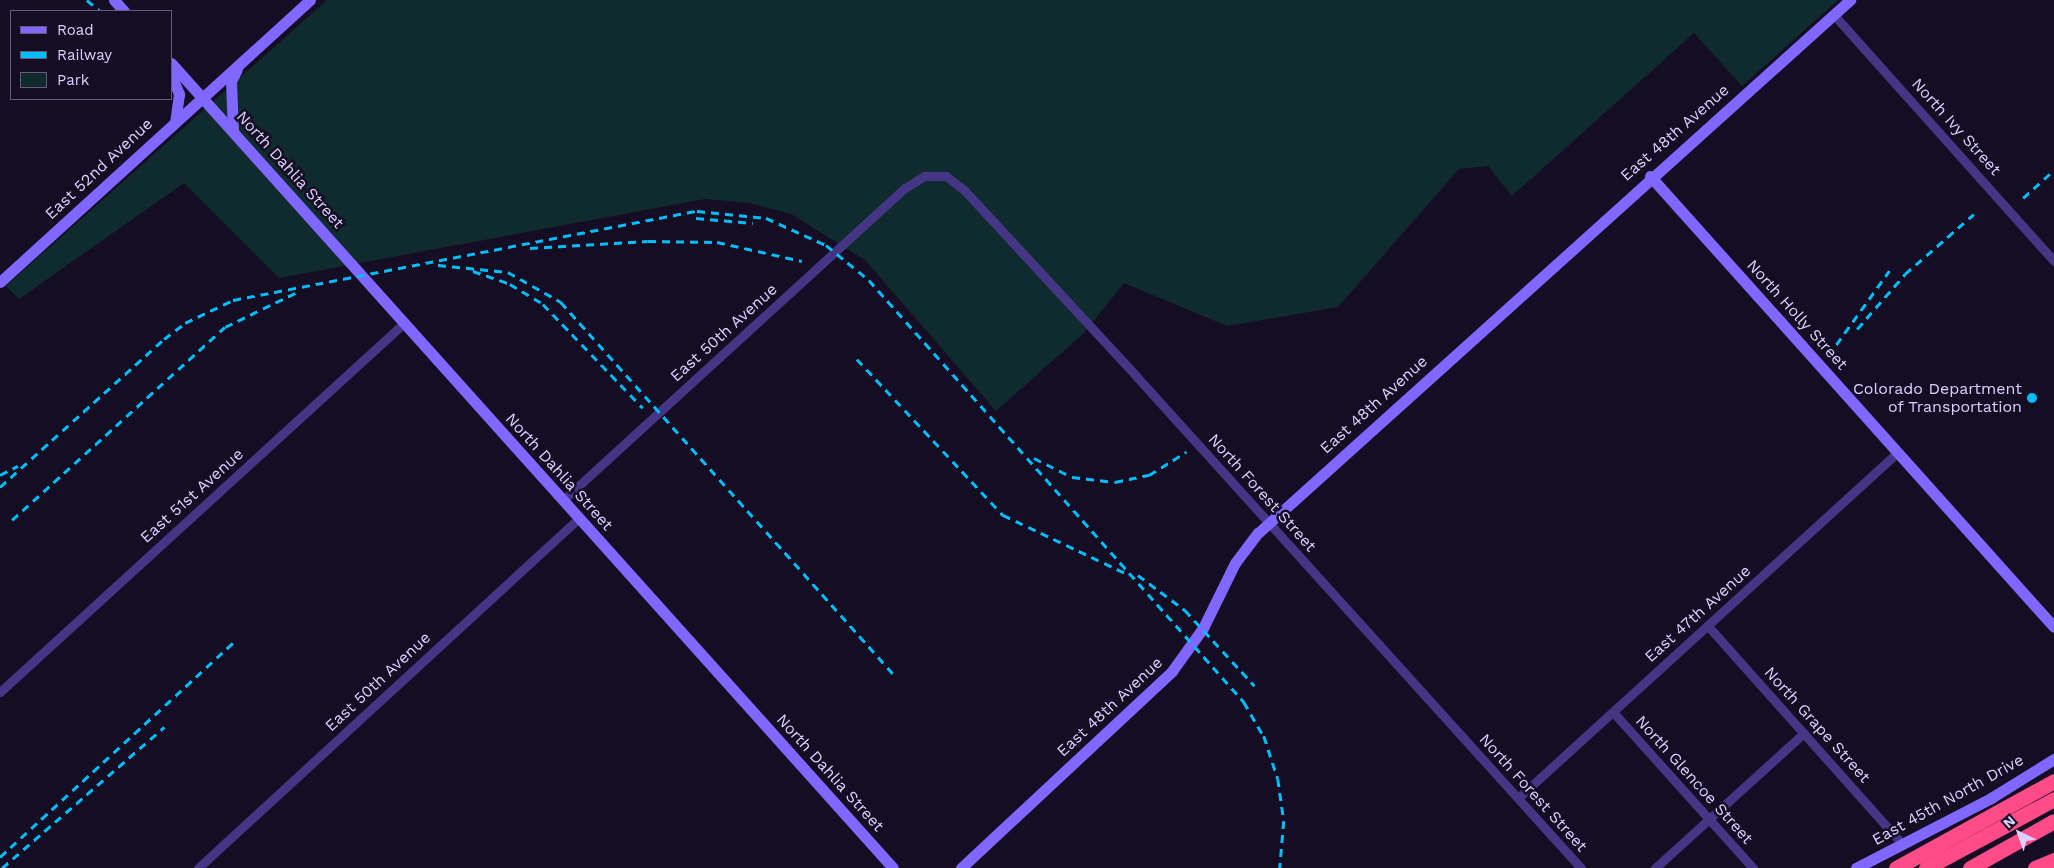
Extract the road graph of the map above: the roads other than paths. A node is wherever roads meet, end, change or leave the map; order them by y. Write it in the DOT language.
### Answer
graph roads {
  1 [pos="114,0"];
  2 [pos="310,0"];
  3 [pos="1840,6"];
  4 [pos="123,10"];
  5 [pos="246,58"];
  6 [pos="172,64"];
  7 [pos="172,76"];
  8 [pos="202,97"];
  9 [pos="175,121"];
  10 [pos="234,133"];
  11 [pos="1650,176"];
  12 [pos="905,188"];
  13 [pos="2054,261"];
  14 [pos="0,282"];
  15 [pos="404,323"];
  16 [pos="1898,452"];
  17 [pos="563,500"];
  18 [pos="579,518"];
  19 [pos="1269,523"];
  20 [pos="2039,610"];
  21 [pos="2054,620"];
  22 [pos="1708,626"];
  23 [pos="2054,627"];
  24 [pos="0,692"];
  25 [pos="1613,712"];
  26 [pos="1804,733"];
  27 [pos="2054,759"];
  28 [pos="2054,781"];
  29 [pos="1518,798"];
  30 [pos="2054,799"];
  31 [pos="1709,819"];
  32 [pos="2054,822"];
  33 [pos="2054,831"];
  34 [pos="1956,836"];
  35 [pos="1903,845"];
  36 [pos="2054,862"];
  37 [pos="198,868"];
  38 [pos="893,868"];
  39 [pos="961,868"];
  40 [pos="1581,868"];
  41 [pos="1655,868"];
  42 [pos="1753,868"];
  43 [pos="1856,868"];
  44 [pos="1896,868"];
  45 [pos="1902,868"];
  46 [pos="1926,868"];
  47 [pos="1970,868"];
  48 [pos="1987,868"];
  49 [pos="2035,868"];
  50 [pos="2046,868"];
  1 -- 4 [label="street"];
  2 -- 5 [label="street, East 52nd Avenue"];
  3 -- 11 [label="street, East 48th Avenue"];
  3 -- 13 [label="street, North Ivy Street"];
  5 -- 8 [label="street, East 52nd Avenue"];
  5 -- 10 [label="street"];
  6 -- 8 [label="street, North Dahlia Street"];
  7 -- 9 [label="street"];
  8 -- 9 [label="street, East 52nd Avenue"];
  8 -- 10 [label="street, North Dahlia Street"];
  9 -- 14 [label="street, East 52nd Avenue"];
  10 -- 15 [label="street, North Dahlia Street"];
  11 -- 16 [label="street, North Holly Street"];
  11 -- 19 [label="street, East 48th Avenue"];
  12 -- 17 [label="street, East 50th Avenue"];
  12 -- 19 [label="street, North Forest Street"];
  15 -- 17 [label="street, North Dahlia Street"];
  15 -- 24 [label="street, East 51st Avenue"];
  16 -- 20 [label="street, North Holly Street"];
  16 -- 22 [label="street, East 47th Avenue"];
  17 -- 18 [label="street, North Dahlia Street"];
  18 -- 37 [label="street, East 50th Avenue"];
  18 -- 38 [label="street, North Dahlia Street"];
  19 -- 29 [label="street, North Forest Street"];
  19 -- 39 [label="street, East 48th Avenue"];
  20 -- 21 [label="street, North Holly Street"];
  20 -- 23 [label="street, North Holly Street"];
  22 -- 25 [label="street, East 47th Avenue"];
  22 -- 26 [label="street, North Grape Street"];
  25 -- 29 [label="street, East 47th Avenue"];
  25 -- 31 [label="street, North Glencoe Street"];
  26 -- 31 [label="street"];
  26 -- 35 [label="street, North Grape Street"];
  27 -- 35 [label="street, East 45th North Drive"];
  28 -- 34 [label="highway"];
  29 -- 40 [label="street, North Forest Street"];
  30 -- 46 [label="highway"];
  31 -- 41 [label="street"];
  31 -- 42 [label="street, North Glencoe Street"];
  32 -- 47 [label="highway"];
  33 -- 48 [label="highway"];
  34 -- 44 [label="highway"];
  34 -- 45 [label="highway"];
  35 -- 43 [label="street, East 45th North Drive"];
  36 -- 49 [label="highway"];
  36 -- 50 [label="street"];
}
